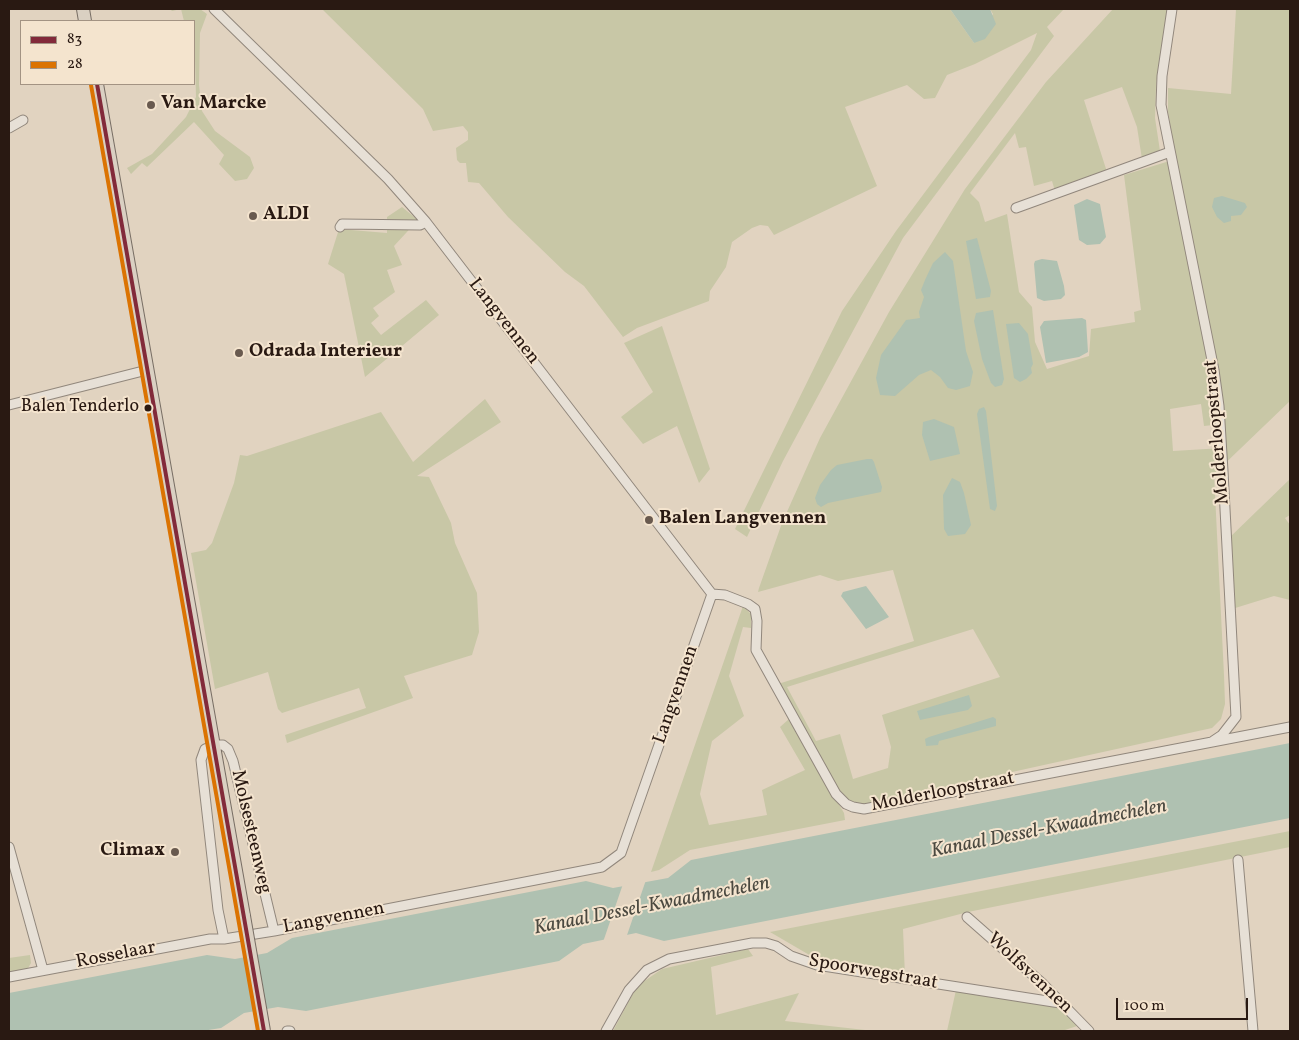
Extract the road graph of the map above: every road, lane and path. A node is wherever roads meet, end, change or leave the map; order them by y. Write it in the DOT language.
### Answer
graph roads {
  1 [pos="214,9"];
  2 [pos="1172,9"];
  3 [pos="96,85"];
  4 [pos="23,120"];
  5 [pos="9,128"];
  6 [pos="1170,152"];
  7 [pos="1016,208"];
  8 [pos="426,222"];
  9 [pos="340,227"];
  10 [pos="147,370"];
  11 [pos="9,405"];
  12 [pos="712,594"];
  13 [pos="1236,717"];
  14 [pos="1290,727"];
  15 [pos="1249,734"];
  16 [pos="1213,741"];
  17 [pos="214,745"];
  18 [pos="9,847"];
  19 [pos="1238,860"];
  20 [pos="967,917"];
  21 [pos="274,931"];
  22 [pos="224,939"];
  23 [pos="44,970"];
  24 [pos="9,977"];
  25 [pos="1060,1003"];
  26 [pos="264,1031"];
  27 [pos="606,1031"];
  28 [pos="1090,1031"];
  29 [pos="1253,1031"];
  1 -- 8 [label="street, Langvennen"];
  2 -- 6 [label="street, Molderloopstraat"];
  3 -- 10 [label="main road, Molsesteenweg"];
  4 -- 5 [label="street"];
  6 -- 7 [label="street"];
  6 -- 13 [label="street, Molderloopstraat"];
  8 -- 9 [label="street"];
  8 -- 12 [label="street, Langvennen"];
  10 -- 11 [label="street"];
  10 -- 17 [label="main road, Molsesteenweg"];
  12 -- 16 [label="street, Molderloopstraat"];
  12 -- 21 [label="street, Langvennen"];
  13 -- 15 [label="street"];
  13 -- 16 [label="street"];
  14 -- 15 [label="street, Molderloopstraat"];
  15 -- 16 [label="street, Molderloopstraat"];
  17 -- 21 [label="street, Molsesteenweg"];
  17 -- 22 [label="street, Molsesteenweg"];
  17 -- 26 [label="main road, Molsesteenweg, bridge"];
  18 -- 23 [label="street"];
  19 -- 29 [label="street"];
  20 -- 25 [label="street, Wolfsvennen"];
  21 -- 22 [label="street, Langvennen"];
  22 -- 23 [label="street, Rosselaar"];
  23 -- 24 [label="street, Rosselaar"];
  25 -- 27 [label="street, Spoorwegstraat"];
  25 -- 28 [label="street, Wolfsvennen"];
}
